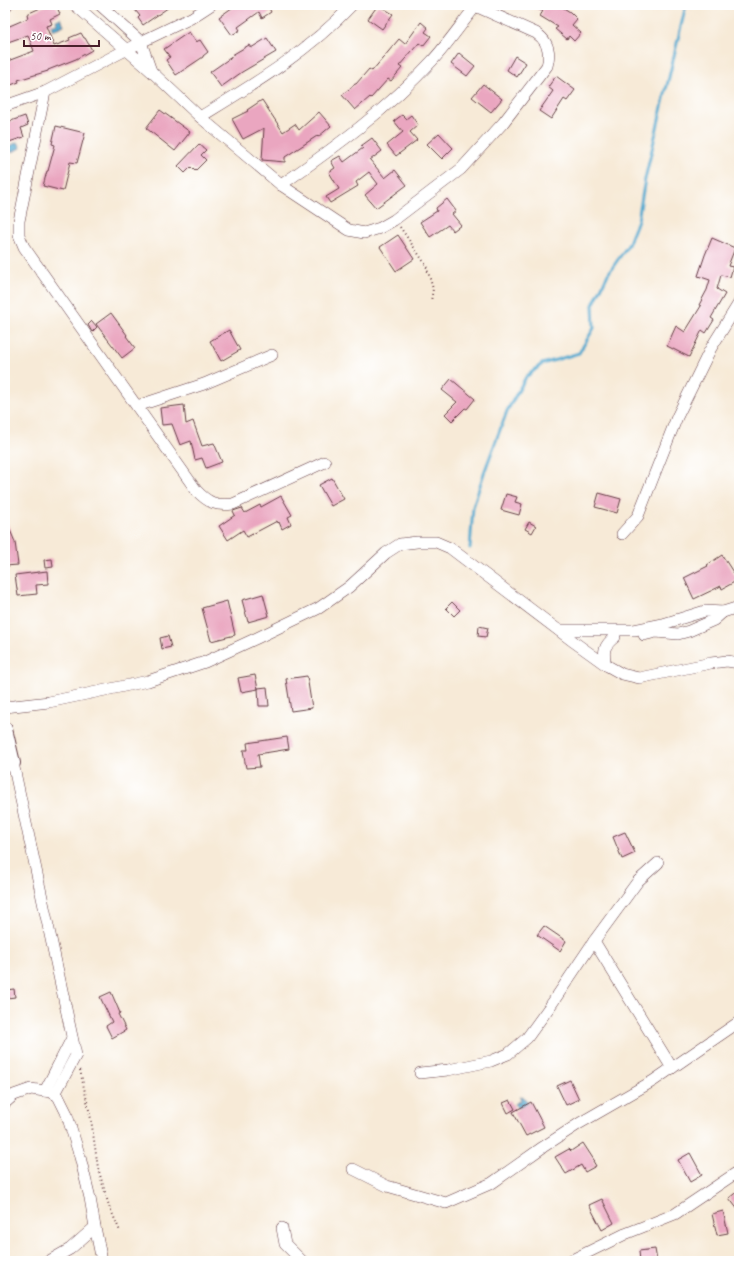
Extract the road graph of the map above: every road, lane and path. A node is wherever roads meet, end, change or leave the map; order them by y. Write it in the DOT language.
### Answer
graph roads {
  1 [pos="75,5"];
  2 [pos="100,5"];
  3 [pos="211,5"];
  4 [pos="352,5"];
  5 [pos="474,5"];
  6 [pos="141,42"];
  7 [pos="126,50"];
  8 [pos="151,71"];
  9 [pos="45,92"];
  10 [pos="5,106"];
  11 [pos="200,117"];
  12 [pos="281,185"];
  13 [pos="394,220"];
  14 [pos="431,301"];
  15 [pos="738,307"];
  16 [pos="272,355"];
  17 [pos="137,406"];
  18 [pos="325,462"];
  19 [pos="622,534"];
  20 [pos="739,607"];
  21 [pos="723,612"];
  22 [pos="558,630"];
  23 [pos="615,637"];
  24 [pos="574,642"];
  25 [pos="739,663"];
  26 [pos="606,665"];
  27 [pos="5,707"];
  28 [pos="5,729"];
  29 [pos="9,764"];
  30 [pos="658,863"];
  31 [pos="594,941"];
  32 [pos="739,1022"];
  33 [pos="72,1038"];
  34 [pos="76,1055"];
  35 [pos="672,1068"];
  36 [pos="420,1073"];
  37 [pos="50,1092"];
  38 [pos="5,1103"];
  39 [pos="353,1168"];
  40 [pos="739,1172"];
  41 [pos="95,1226"];
  42 [pos="282,1228"];
  43 [pos="120,1232"];
  44 [pos="50,1261"];
  45 [pos="102,1261"];
  46 [pos="302,1261"];
  47 [pos="570,1261"];
  1 -- 7 [label="street"];
  2 -- 6 [label="street"];
  3 -- 6 [label="street"];
  4 -- 11 [label="street"];
  5 -- 12 [label="street"];
  5 -- 13 [label="street"];
  6 -- 7 [label="street"];
  6 -- 8 [label="street"];
  7 -- 8 [label="street"];
  7 -- 9 [label="street"];
  8 -- 11 [label="street"];
  9 -- 10 [label="street"];
  9 -- 17 [label="street"];
  11 -- 12 [label="street"];
  12 -- 13 [label="street"];
  13 -- 14 [label="path"];
  15 -- 19 [label="street"];
  16 -- 17 [label="street"];
  17 -- 18 [label="street"];
  20 -- 21 [label="street"];
  21 -- 22 [label="street"];
  21 -- 23 [label="street"];
  22 -- 24 [label="street"];
  22 -- 27 [label="street"];
  23 -- 24 [label="street"];
  23 -- 26 [label="street"];
  24 -- 26 [label="street"];
  25 -- 26 [label="street"];
  28 -- 29 [label="street"];
  29 -- 33 [label="street"];
  30 -- 31 [label="street"];
  31 -- 35 [label="street"];
  31 -- 36 [label="street"];
  32 -- 35 [label="street"];
  33 -- 34 [label="street"];
  33 -- 37 [label="street"];
  34 -- 37 [label="street"];
  34 -- 43 [label="path"];
  35 -- 39 [label="street"];
  37 -- 38 [label="street"];
  37 -- 41 [label="street"];
  40 -- 47 [label="street"];
  41 -- 44 [label="street"];
  41 -- 45 [label="street"];
  42 -- 46 [label="street"];
}
